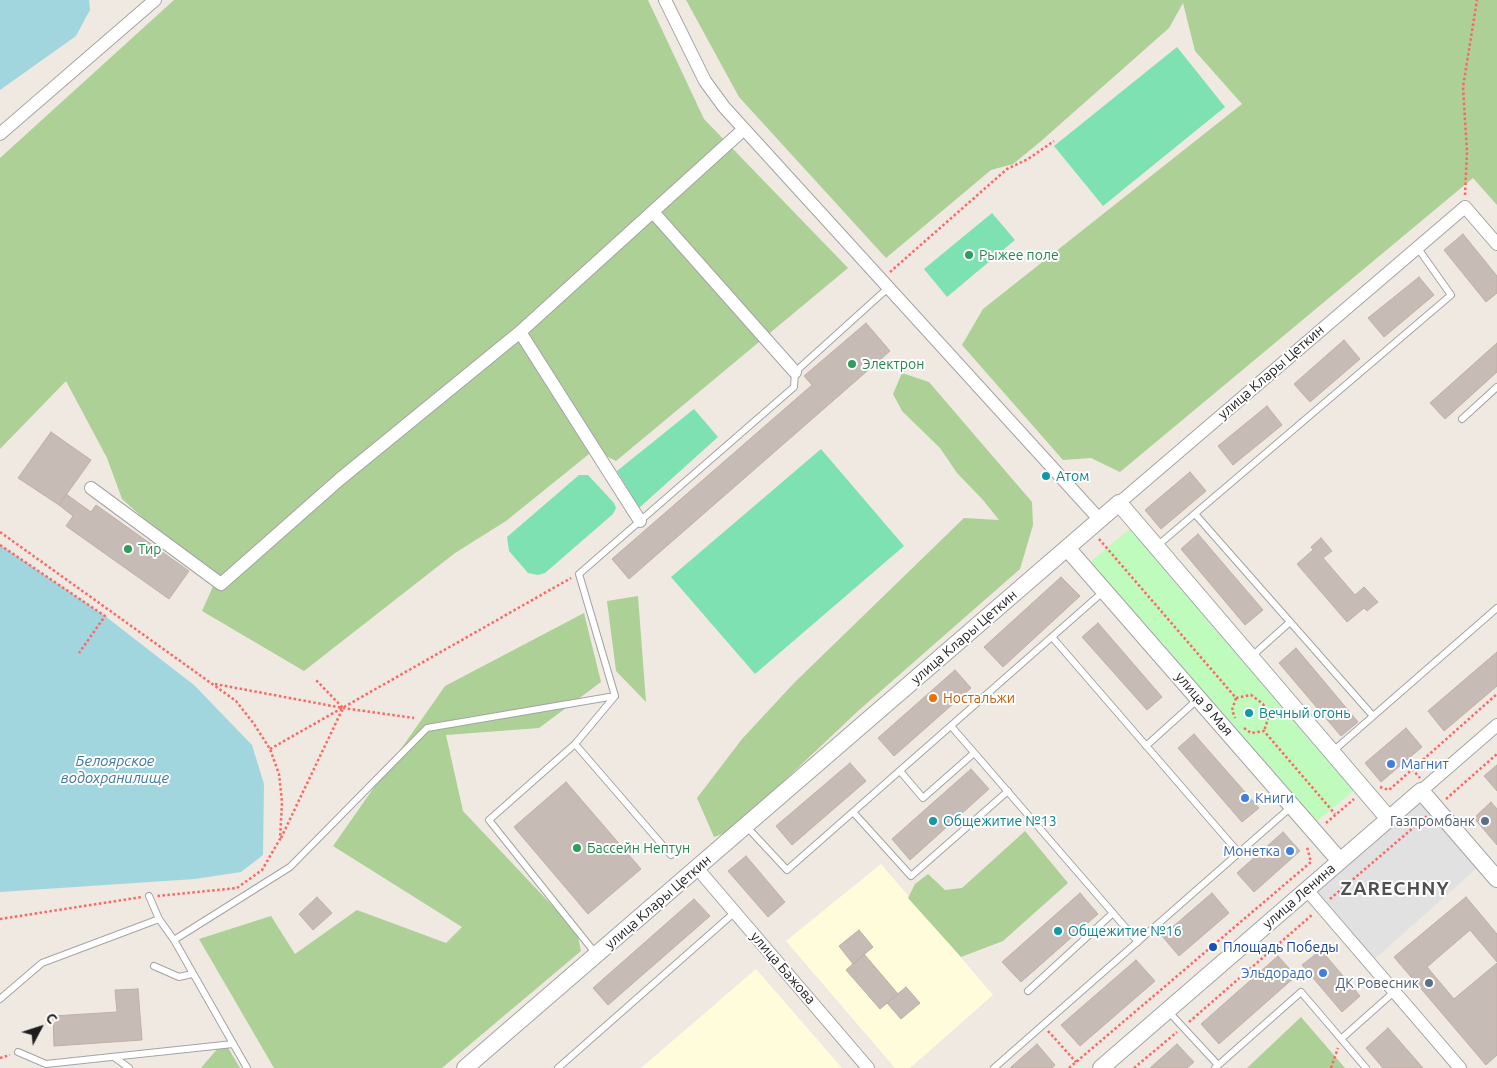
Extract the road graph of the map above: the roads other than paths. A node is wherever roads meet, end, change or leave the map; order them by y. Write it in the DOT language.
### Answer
graph roads {
  1 [pos="155,0"];
  2 [pos="665,0"];
  3 [pos="744,129"];
  4 [pos="0,134"];
  5 [pos="652,212"];
  6 [pos="1497,244"];
  7 [pos="1417,246"];
  8 [pos="884,284"];
  9 [pos="520,332"];
  10 [pos="795,372"];
  11 [pos="1497,387"];
  12 [pos="1462,419"];
  13 [pos="91,488"];
  14 [pos="1119,503"];
  15 [pos="1195,514"];
  16 [pos="1100,520"];
  17 [pos="640,521"];
  18 [pos="1156,546"];
  19 [pos="1067,548"];
  20 [pos="1105,590"];
  21 [pos="1497,608"];
  22 [pos="1290,622"];
  23 [pos="1052,637"];
  24 [pos="1251,657"];
  25 [pos="616,696"];
  26 [pos="1198,698"];
  27 [pos="1373,716"];
  28 [pos="1497,725"];
  29 [pos="951,726"];
  30 [pos="575,744"];
  31 [pos="1146,746"];
  32 [pos="1332,752"];
  33 [pos="974,753"];
  34 [pos="900,771"];
  35 [pos="1008,791"];
  36 [pos="1421,791"];
  37 [pos="1292,806"];
  38 [pos="853,812"];
  39 [pos="1389,819"];
  40 [pos="746,826"];
  41 [pos="1239,853"];
  42 [pos="671,855"];
  43 [pos="1340,861"];
  44 [pos="697,868"];
  45 [pos="1497,879"];
  46 [pos="1307,890"];
  47 [pos="148,896"];
  48 [pos="735,912"];
  49 [pos="1114,913"];
  50 [pos="159,919"];
  51 [pos="174,940"];
  52 [pos="1138,942"];
  53 [pos="596,954"];
  54 [pos="154,966"];
  55 [pos="192,974"];
  56 [pos="1028,991"];
  57 [pos="1394,991"];
  58 [pos="0,999"];
  59 [pos="1168,1010"];
  60 [pos="1341,1039"];
  61 [pos="233,1044"];
  62 [pos="18,1052"];
  63 [pos="114,1057"];
  64 [pos="1217,1067"];
  65 [pos="129,1068"];
  66 [pos="247,1068"];
  67 [pos="465,1068"];
  68 [pos="558,1068"];
  69 [pos="868,1068"];
  70 [pos="994,1068"];
  71 [pos="1101,1068"];
  72 [pos="1366,1068"];
  73 [pos="1460,1068"];
  1 -- 4 [label="street"];
  2 -- 3 [label="street"];
  3 -- 5 [label="street"];
  3 -- 8 [label="street"];
  5 -- 9 [label="street"];
  5 -- 10 [label="street"];
  6 -- 7 [label="street, улица Клары Цеткин"];
  7 -- 14 [label="street, улица Клары Цеткин"];
  7 -- 15 [label="lane"];
  8 -- 10 [label="lane"];
  8 -- 16 [label="street"];
  9 -- 13 [label="street"];
  9 -- 17 [label="street"];
  10 -- 17 [label="lane"];
  11 -- 12 [label="lane"];
  14 -- 16 [label="street, улица Клары Цеткин"];
  14 -- 18 [label="street"];
  15 -- 18 [label="lane"];
  15 -- 22 [label="lane"];
  16 -- 19 [label="street, улица Клары Цеткин"];
  17 -- 25 [label="lane"];
  18 -- 24 [label="street"];
  19 -- 20 [label="street, улица 9 Мая"];
  19 -- 40 [label="street, улица Клары Цеткин"];
  20 -- 23 [label="lane"];
  20 -- 26 [label="street, улица 9 Мая"];
  21 -- 27 [label="lane"];
  22 -- 24 [label="lane"];
  22 -- 27 [label="lane"];
  23 -- 29 [label="lane"];
  23 -- 31 [label="lane"];
  24 -- 32 [label="street"];
  25 -- 30 [label="lane"];
  25 -- 51 [label="lane"];
  26 -- 31 [label="lane"];
  26 -- 37 [label="street, улица 9 Мая"];
  27 -- 32 [label="lane"];
  28 -- 36 [label="street, улица Ленина"];
  29 -- 33 [label="lane"];
  29 -- 34 [label="lane"];
  30 -- 42 [label="lane"];
  30 -- 53 [label="lane"];
  31 -- 41 [label="lane"];
  32 -- 39 [label="street"];
  33 -- 34 [label="lane"];
  33 -- 35 [label="lane"];
  34 -- 38 [label="lane"];
  35 -- 38 [label="lane"];
  35 -- 49 [label="lane"];
  36 -- 39 [label="street, улица Ленина"];
  36 -- 45 [label="street"];
  37 -- 41 [label="lane"];
  37 -- 43 [label="street, улица 9 Мая"];
  38 -- 40 [label="lane"];
  39 -- 43 [label="street, улица Ленина"];
  40 -- 44 [label="street, улица Клары Цеткин"];
  41 -- 52 [label="lane"];
  43 -- 46 [label="street, улица Ленина"];
  44 -- 48 [label="street, улица Бажова"];
  44 -- 53 [label="street, улица Клары Цеткин"];
  46 -- 57 [label="street"];
  46 -- 59 [label="street, улица Ленина"];
  47 -- 50 [label="lane"];
  48 -- 68 [label="lane"];
  48 -- 69 [label="street, улица Бажова"];
  49 -- 52 [label="lane"];
  49 -- 56 [label="lane"];
  50 -- 51 [label="lane"];
  50 -- 58 [label="lane"];
  51 -- 55 [label="lane"];
  52 -- 70 [label="lane"];
  53 -- 67 [label="street, улица Клары Цеткин"];
  54 -- 55 [label="lane"];
  55 -- 61 [label="lane"];
  57 -- 60 [label="lane"];
  57 -- 73 [label="street"];
  59 -- 64 [label="lane"];
  59 -- 71 [label="street, улица Ленина"];
  60 -- 64 [label="lane"];
  60 -- 72 [label="lane"];
  61 -- 63 [label="lane"];
  61 -- 66 [label="lane"];
  62 -- 63 [label="lane"];
  63 -- 65 [label="lane"];
}
